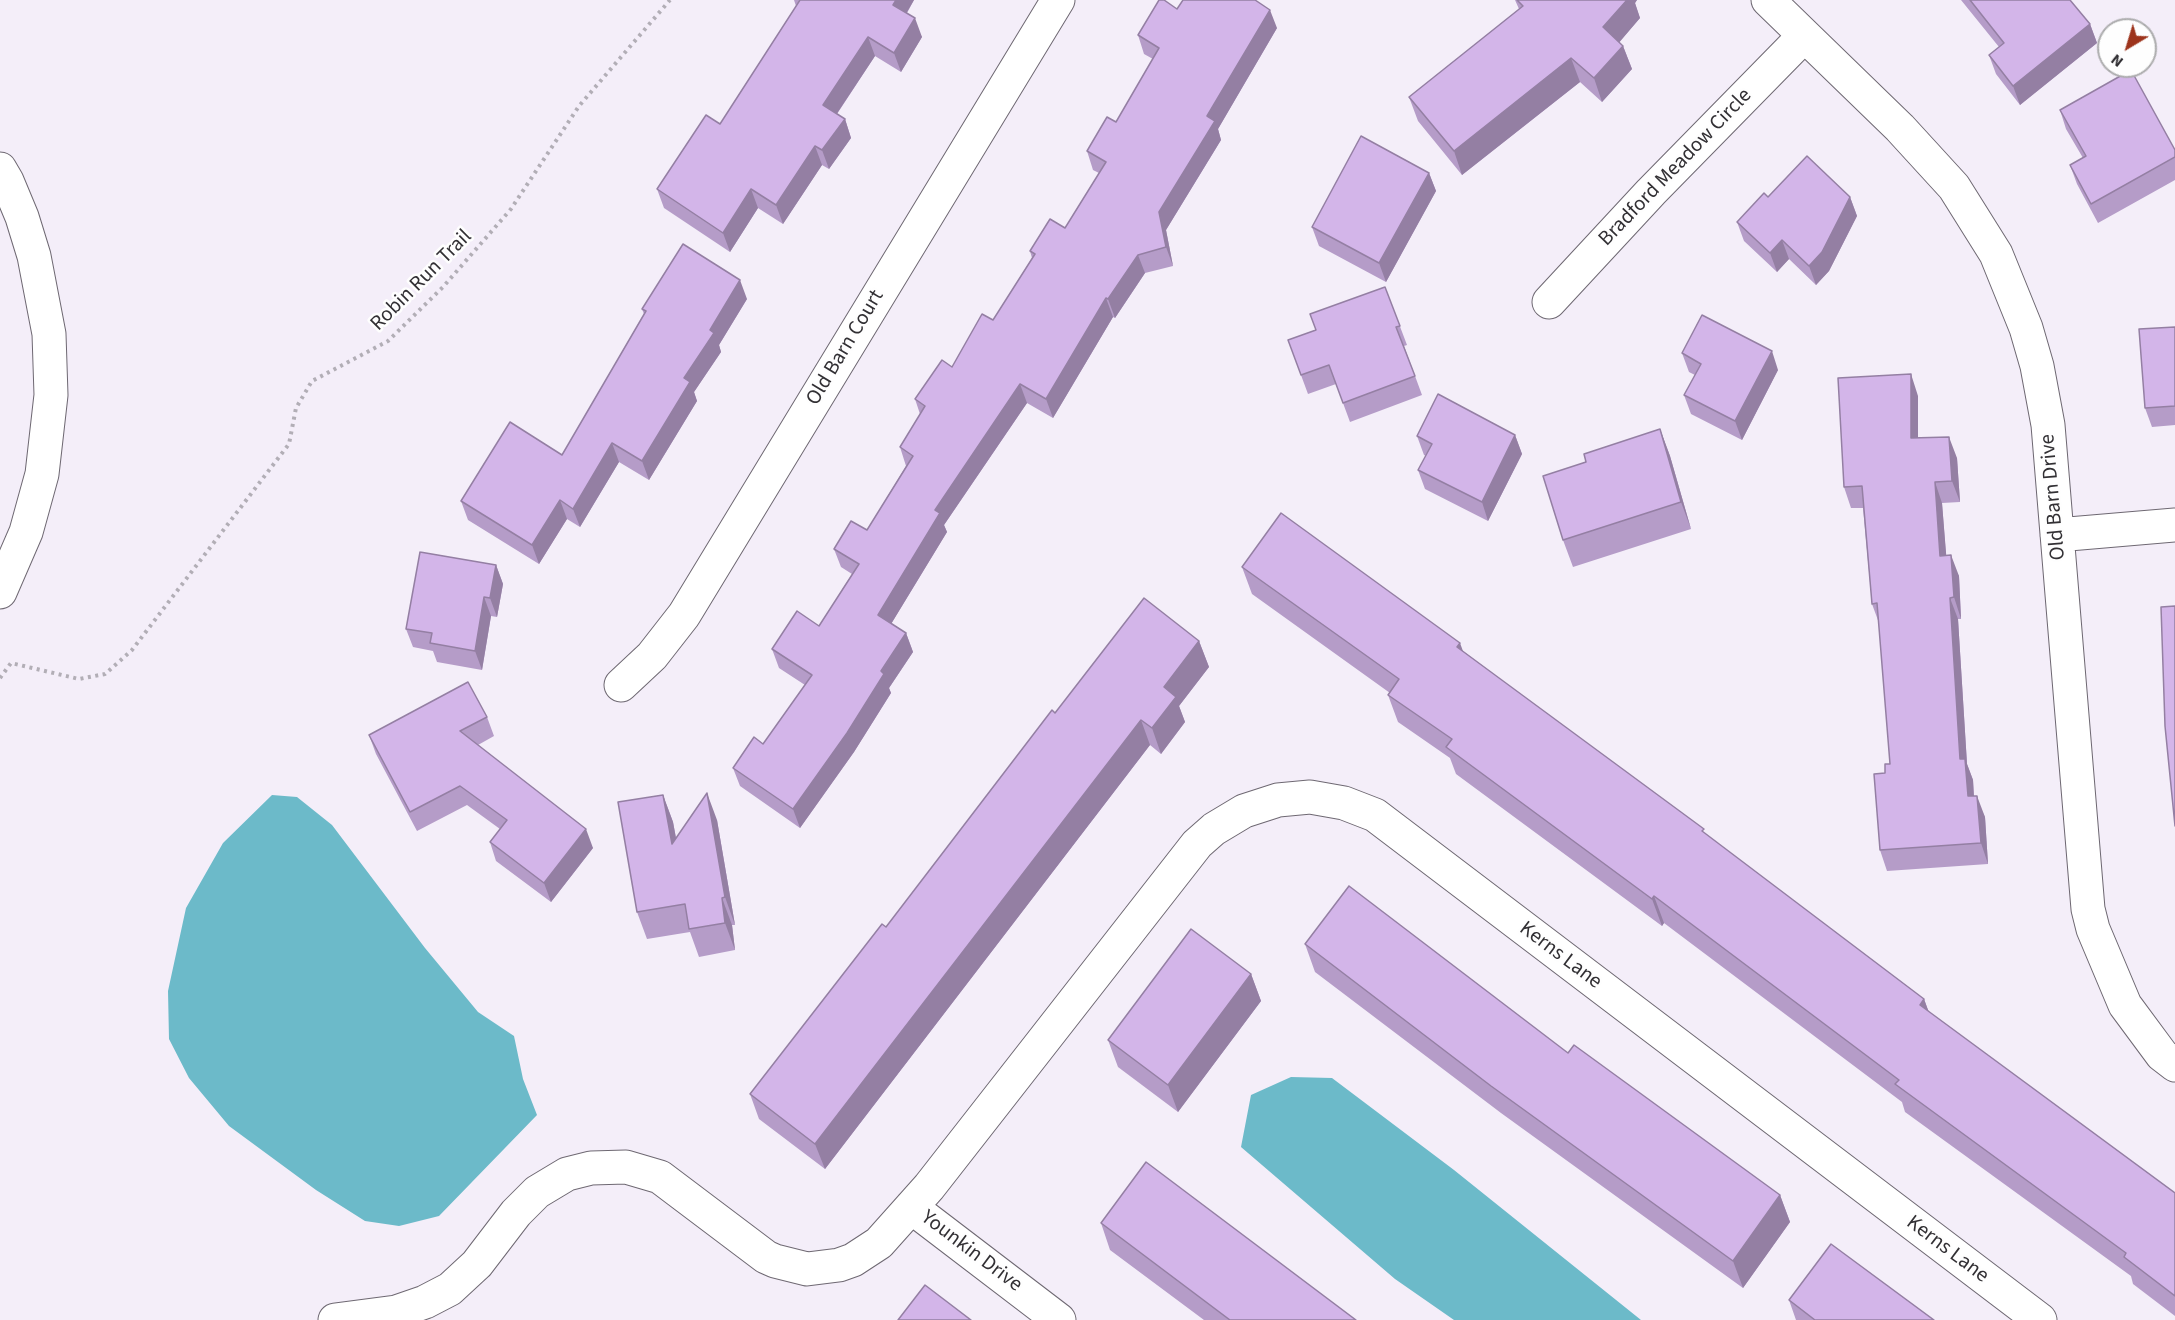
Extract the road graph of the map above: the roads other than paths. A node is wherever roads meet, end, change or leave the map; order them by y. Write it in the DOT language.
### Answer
graph roads {
  1 [pos="1058,0"];
  2 [pos="1768,0"];
  3 [pos="1804,36"];
  4 [pos="0,169"];
  5 [pos="1549,302"];
  6 [pos="2175,525"];
  7 [pos="2057,536"];
  8 [pos="0,592"];
  9 [pos="621,686"];
  10 [pos="2175,1065"];
  11 [pos="911,1207"];
  12 [pos="335,1320"];
  13 [pos="1059,1320"];
  14 [pos="2040,1320"];
  1 -- 9 [label="street, Old Barn Court"];
  2 -- 3 [label="street, Old Barn Drive"];
  3 -- 5 [label="street, Bradford Meadow Circle"];
  3 -- 7 [label="street, Old Barn Drive"];
  4 -- 8 [label="street"];
  6 -- 7 [label="street"];
  7 -- 10 [label="street, Old Barn Drive"];
  11 -- 12 [label="street, Kerns Lane"];
  11 -- 13 [label="street, Younkin Drive"];
  11 -- 14 [label="street, Kerns Lane"];
}
